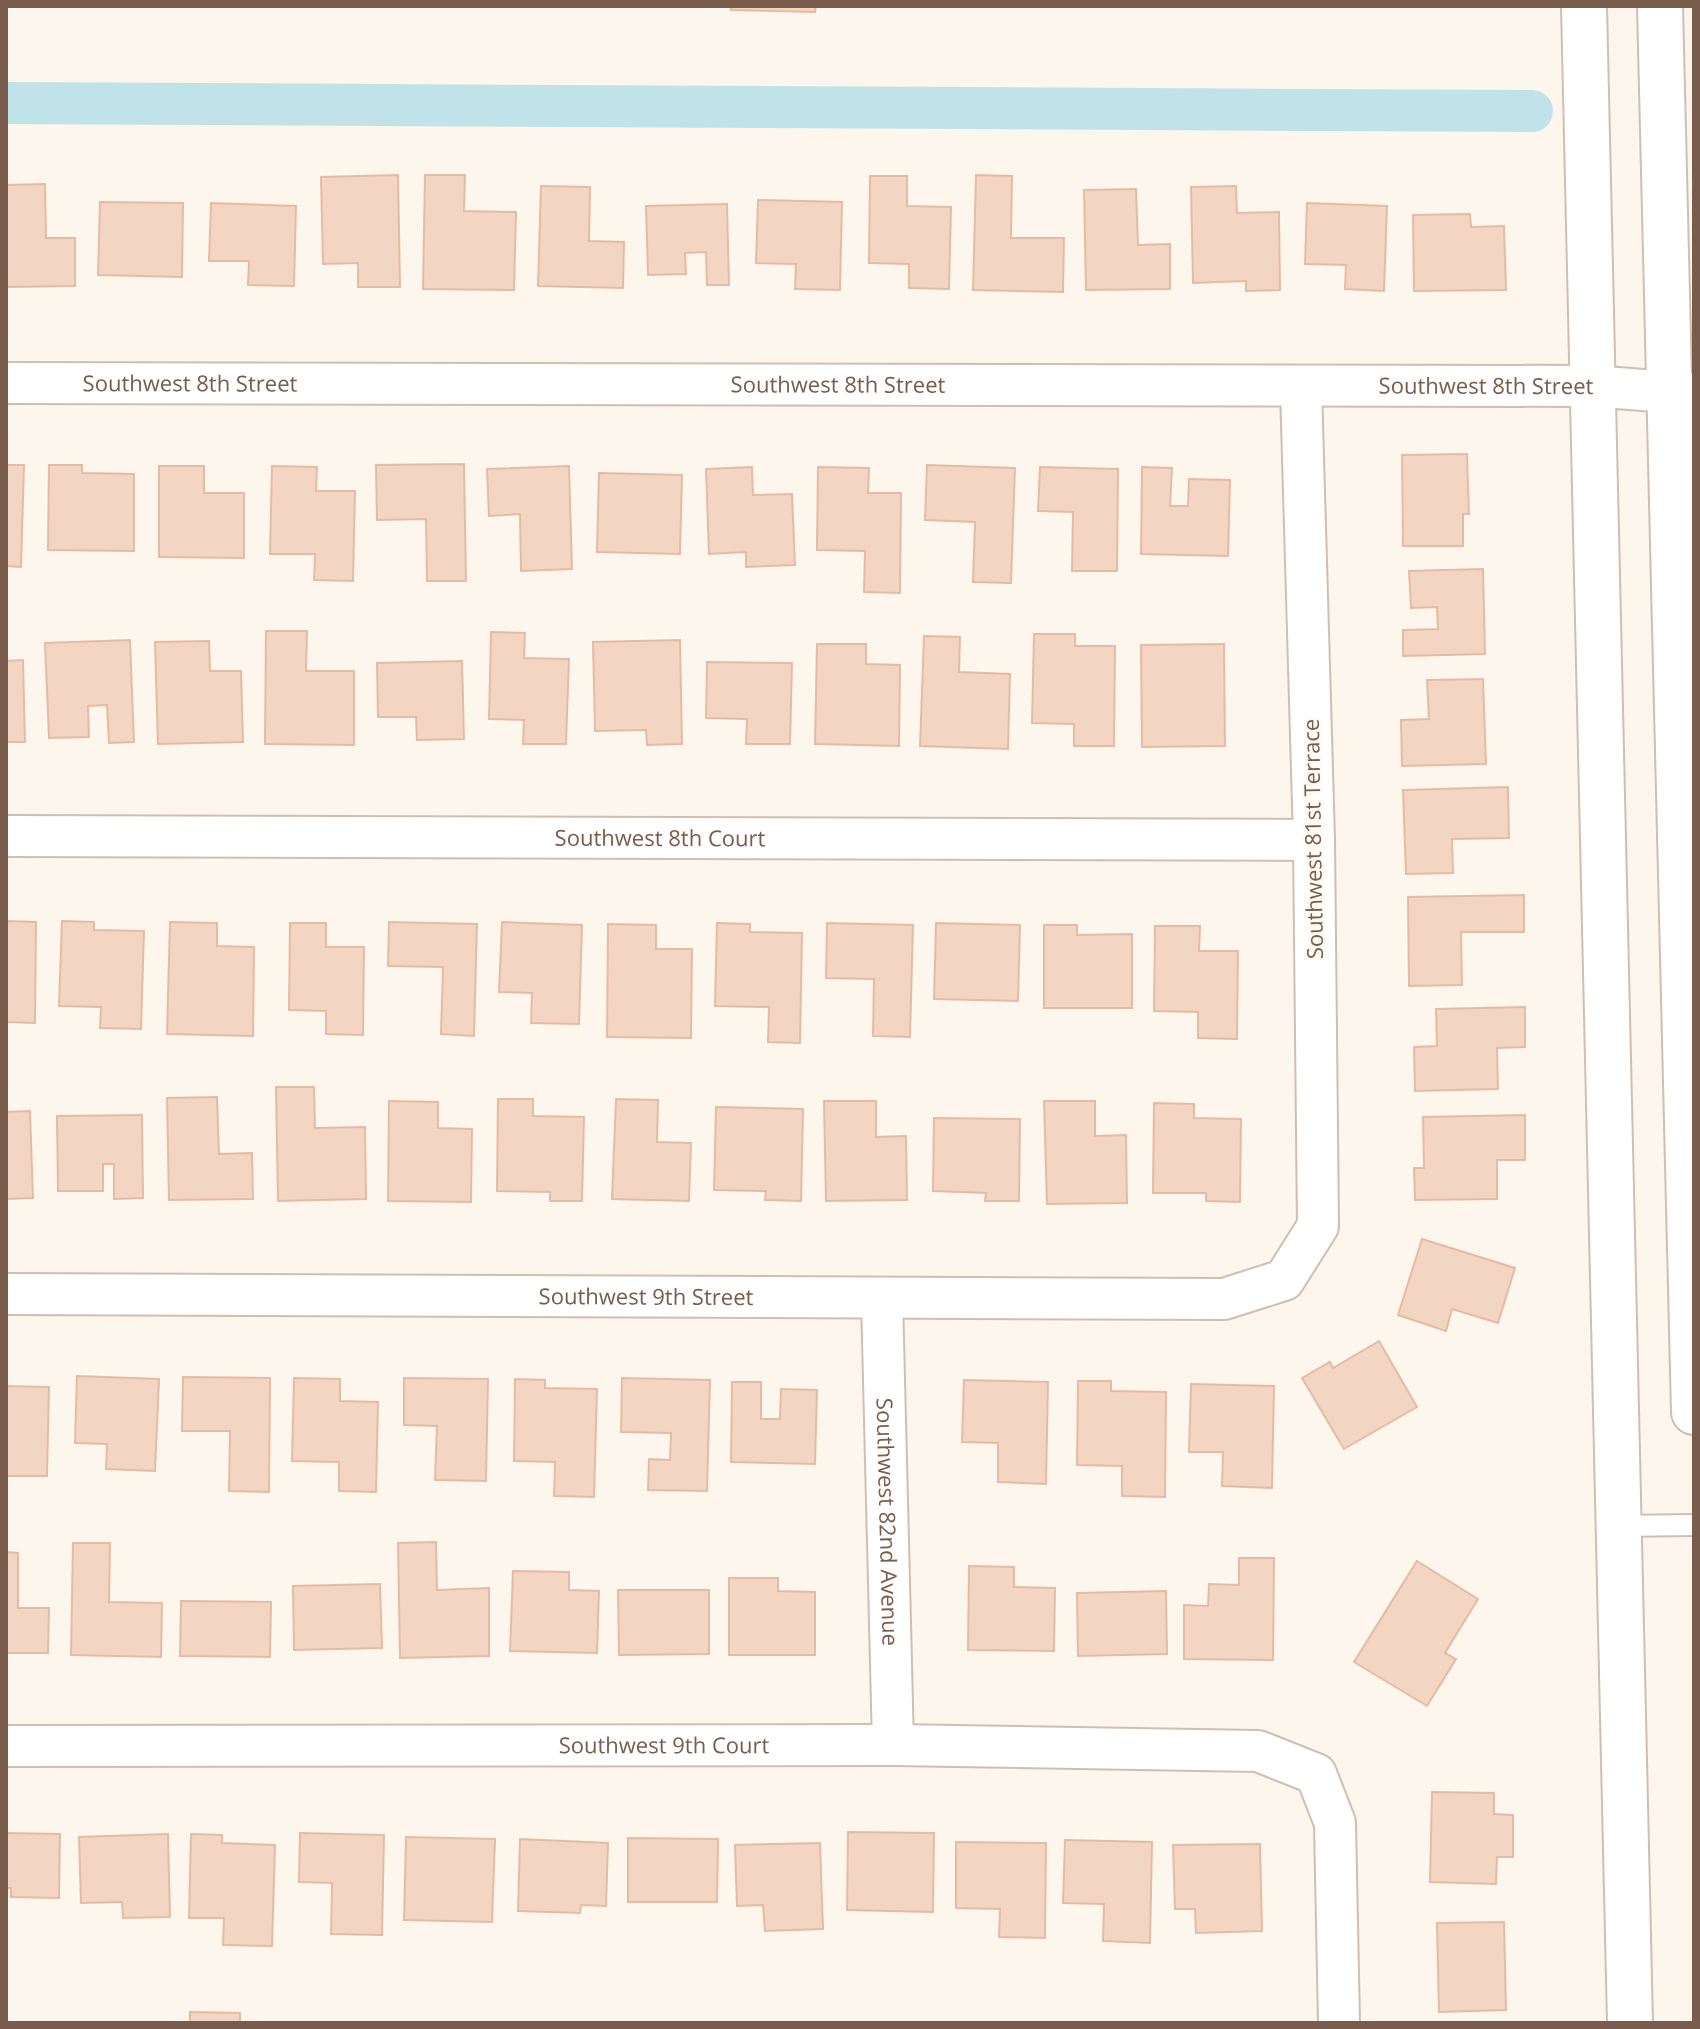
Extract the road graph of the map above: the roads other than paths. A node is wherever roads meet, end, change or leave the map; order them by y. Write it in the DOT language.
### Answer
graph roads {
  1 [pos="1584,6"];
  2 [pos="1660,6"];
  3 [pos="6,383"];
  4 [pos="1592,386"];
  5 [pos="1301,388"];
  6 [pos="1682,393"];
  7 [pos="6,836"];
  8 [pos="1314,840"];
  9 [pos="1689,1000"];
  10 [pos="1284,1280"];
  11 [pos="6,1294"];
  12 [pos="882,1298"];
  13 [pos="1694,1412"];
  14 [pos="1694,1525"];
  15 [pos="1619,1526"];
  16 [pos="893,1745"];
  17 [pos="6,1746"];
  18 [pos="1339,2023"];
  19 [pos="1630,2023"];
  1 -- 4 [label="street"];
  2 -- 6 [label="street"];
  3 -- 5 [label="street, Southwest 8th Street"];
  4 -- 5 [label="street, Southwest 8th Street"];
  4 -- 6 [label="street, Southwest 8th Street"];
  4 -- 15 [label="street"];
  5 -- 8 [label="street, Southwest 81st Terrace"];
  6 -- 9 [label="street"];
  7 -- 8 [label="street, Southwest 8th Court"];
  8 -- 10 [label="street, Southwest 81st Terrace"];
  9 -- 13 [label="street"];
  10 -- 12 [label="street, Southwest 9th Street"];
  11 -- 12 [label="street, Southwest 9th Street"];
  12 -- 16 [label="street, Southwest 82nd Avenue"];
  14 -- 15 [label="lane"];
  15 -- 19 [label="street"];
  16 -- 17 [label="street, Southwest 9th Court"];
  16 -- 18 [label="street, Southwest 9th Court"];
}
